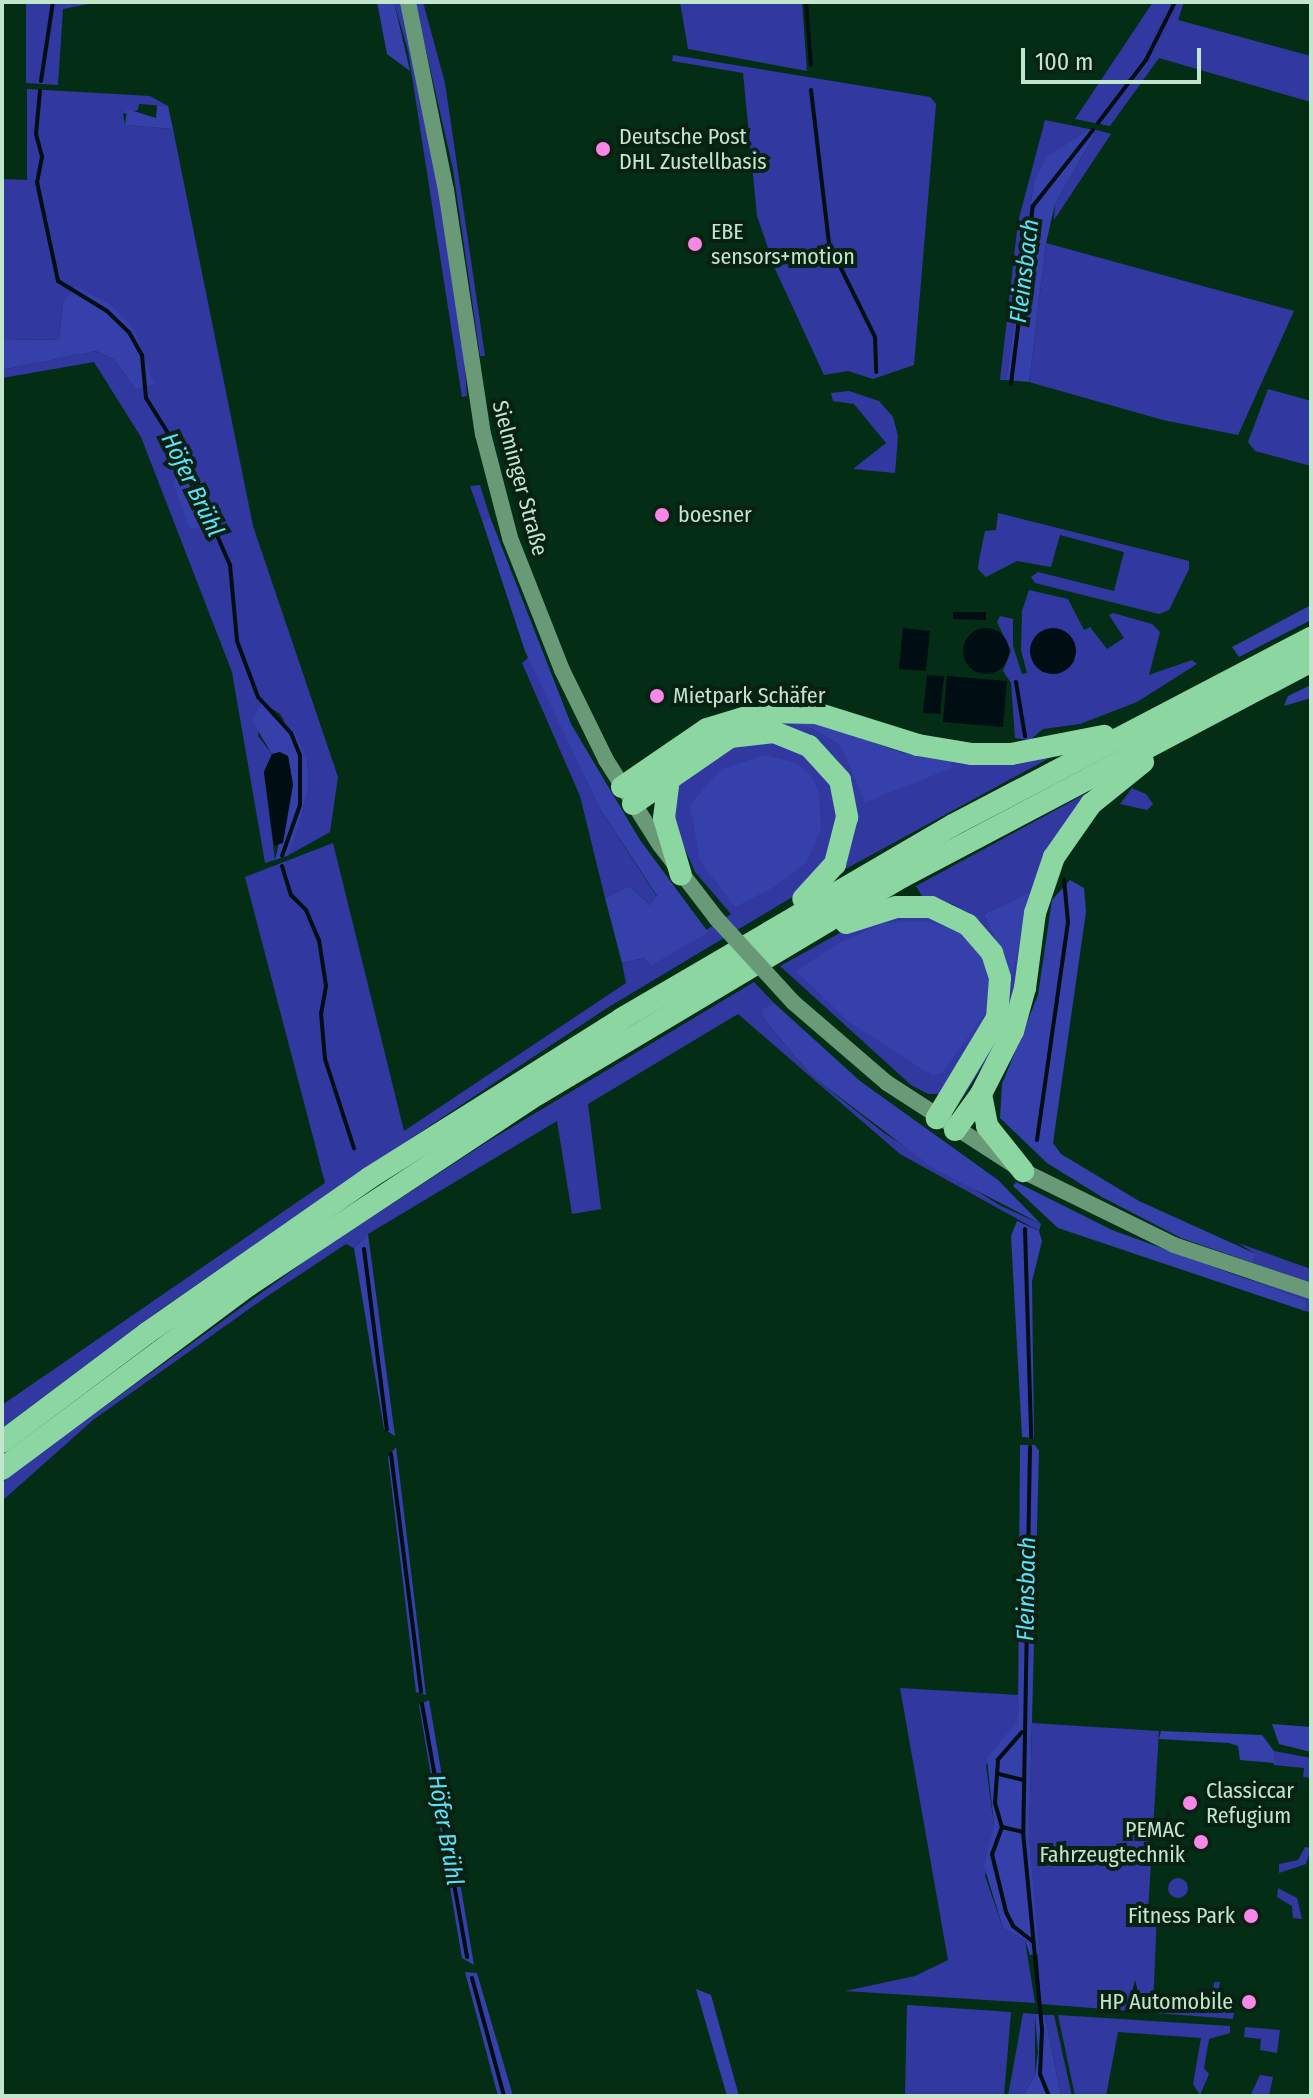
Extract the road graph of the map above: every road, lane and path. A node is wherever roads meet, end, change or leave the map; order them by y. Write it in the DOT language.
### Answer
graph roads {
  1 [pos="408,2"];
  2 [pos="1311,638"];
  3 [pos="1311,661"];
  4 [pos="1190,723"];
  5 [pos="1121,735"];
  6 [pos="669,778"];
  7 [pos="628,795"];
  8 [pos="681,875"];
  9 [pos="788,920"];
  10 [pos="779,948"];
  11 [pos="981,1094"];
  12 [pos="946,1124"];
  13 [pos="1023,1171"];
  14 [pos="1311,1291"];
  15 [pos="2,1442"];
  16 [pos="2,1469"];
  1 -- 7 [label="street, Sielminger Straße"];
  2 -- 5 [label="highway"];
  3 -- 4 [label="highway"];
  4 -- 10 [label="highway"];
  4 -- 11 [label="highway"];
  5 -- 7 [label="highway"];
  5 -- 9 [label="highway"];
  6 -- 7 [label="highway"];
  6 -- 8 [label="highway"];
  6 -- 9 [label="highway"];
  7 -- 8 [label="street, Sielminger Straße"];
  8 -- 12 [label="street, Sielminger Straße, bridge"];
  9 -- 15 [label="highway"];
  10 -- 12 [label="highway"];
  10 -- 16 [label="highway"];
  11 -- 12 [label="highway"];
  11 -- 13 [label="highway"];
  12 -- 13 [label="street, Sielminger Straße"];
  13 -- 14 [label="street, Sielminger Straße"];
}
